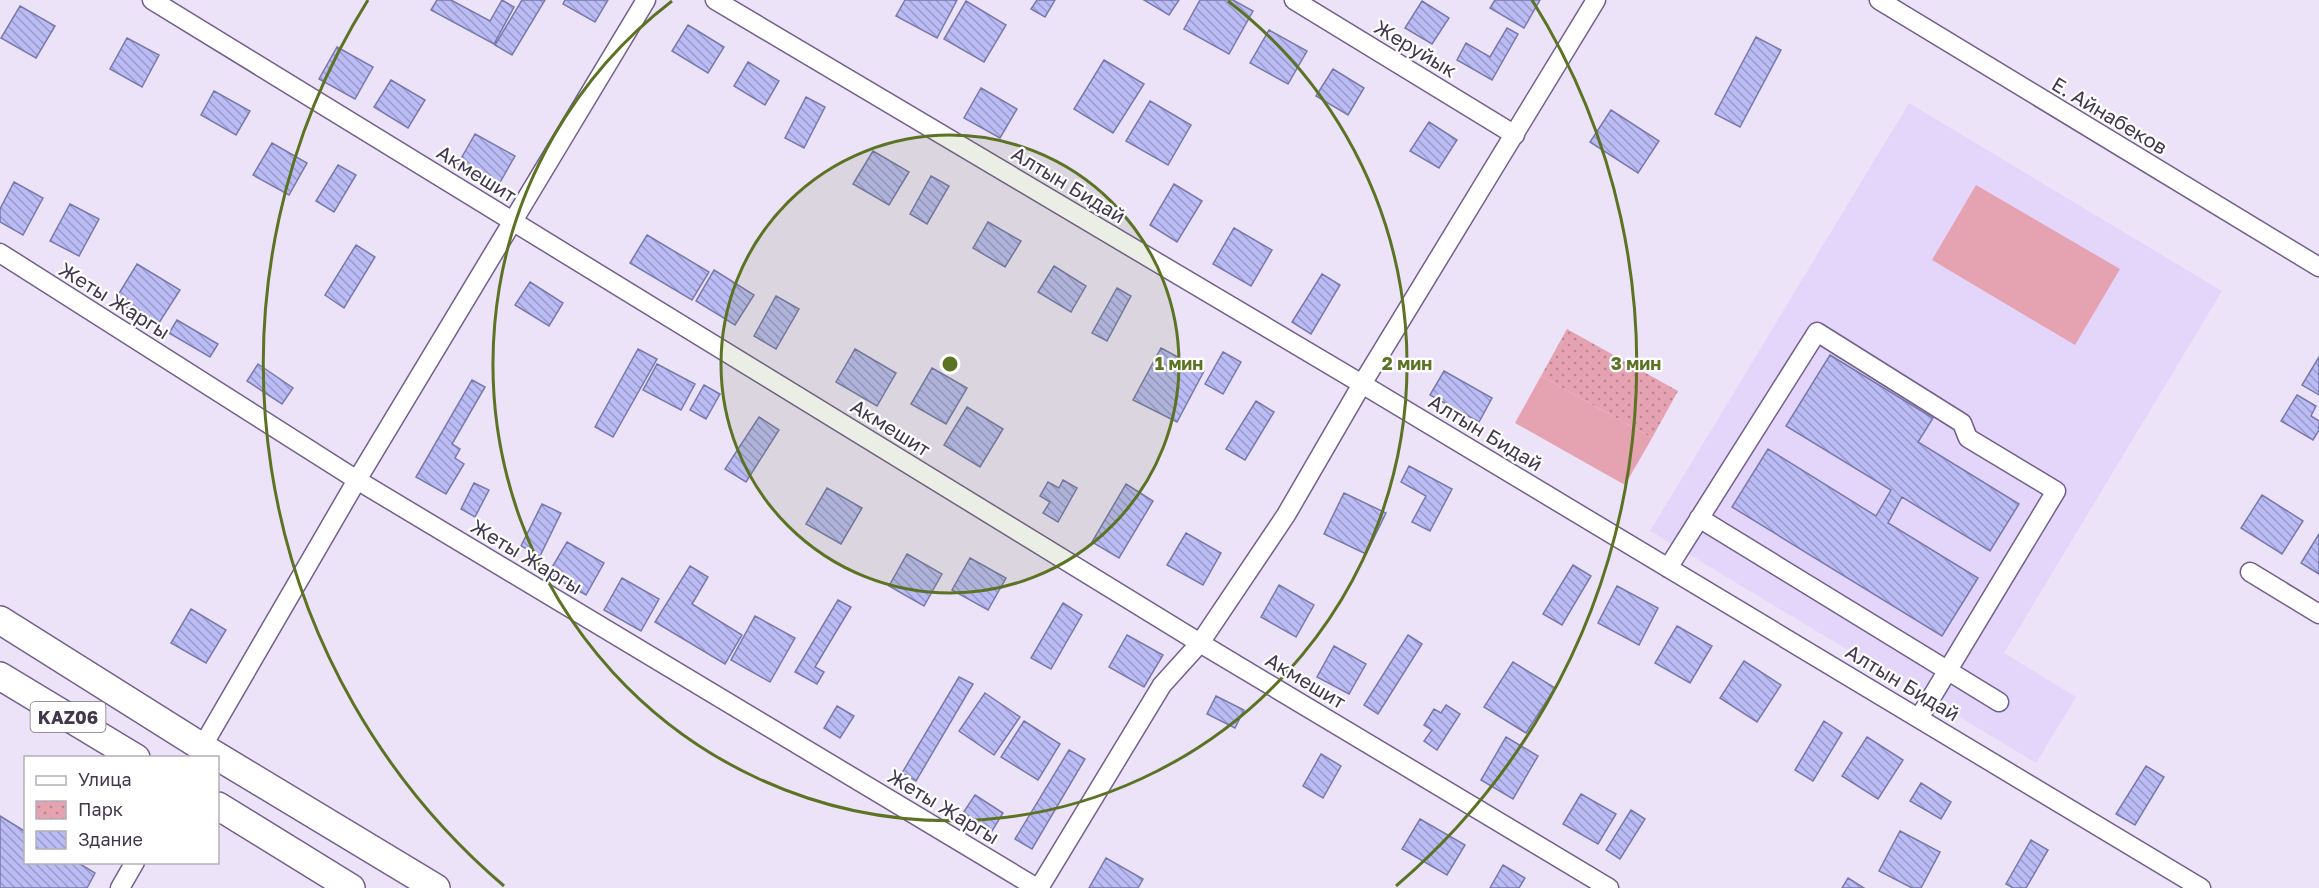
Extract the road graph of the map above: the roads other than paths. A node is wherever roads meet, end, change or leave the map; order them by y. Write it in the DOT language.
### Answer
graph roads {
  1 [pos="152,0"];
  2 [pos="646,0"];
  3 [pos="715,0"];
  4 [pos="1294,0"];
  5 [pos="1596,0"];
  6 [pos="1879,0"];
  7 [pos="1515,135"];
  8 [pos="513,222"];
  9 [pos="0,253"];
  10 [pos="2319,267"];
  11 [pos="1362,384"];
  12 [pos="357,480"];
  13 [pos="1699,518"];
  14 [pos="1668,568"];
  15 [pos="2250,572"];
  16 [pos="2319,614"];
  17 [pos="0,620"];
  18 [pos="1200,643"];
  19 [pos="1948,671"];
  20 [pos="0,676"];
  21 [pos="1999,702"];
  22 [pos="1919,718"];
  23 [pos="199,752"];
  24 [pos="133,756"];
  25 [pos="219,763"];
  26 [pos="219,807"];
  27 [pos="134,864"];
  28 [pos="120,888"];
  29 [pos="351,888"];
  30 [pos="436,888"];
  31 [pos="1038,888"];
  32 [pos="1610,888"];
  33 [pos="2201,888"];
  1 -- 8 [label="street, Акмешит"];
  2 -- 8 [label="street"];
  3 -- 11 [label="street, Алтын Бидай"];
  4 -- 7 [label="street, Жеруйык"];
  5 -- 7 [label="street"];
  6 -- 10 [label="street, Е. Айнабеков"];
  7 -- 11 [label="street"];
  8 -- 12 [label="street"];
  8 -- 18 [label="street, Акмешит"];
  9 -- 12 [label="street, Жеты Жаргы"];
  11 -- 14 [label="street, Алтын Бидай"];
  11 -- 18 [label="street"];
  12 -- 23 [label="street"];
  12 -- 31 [label="street, Жеты Жаргы"];
  13 -- 14 [label="street"];
  13 -- 19 [label="street"];
  13 -- 19 [label="street"];
  14 -- 22 [label="street, Алтын Бидай"];
  15 -- 16 [label="street"];
  17 -- 23 [label="highway, KАZ06"];
  18 -- 31 [label="street"];
  18 -- 32 [label="street, Акмешит"];
  19 -- 21 [label="street"];
  19 -- 22 [label="street"];
  20 -- 24 [label="highway, KАZ06"];
  22 -- 33 [label="street, Алтын Бидай"];
  25 -- 30 [label="highway, KАZ06"];
  26 -- 29 [label="highway"];
  27 -- 28 [label="street"];
}
